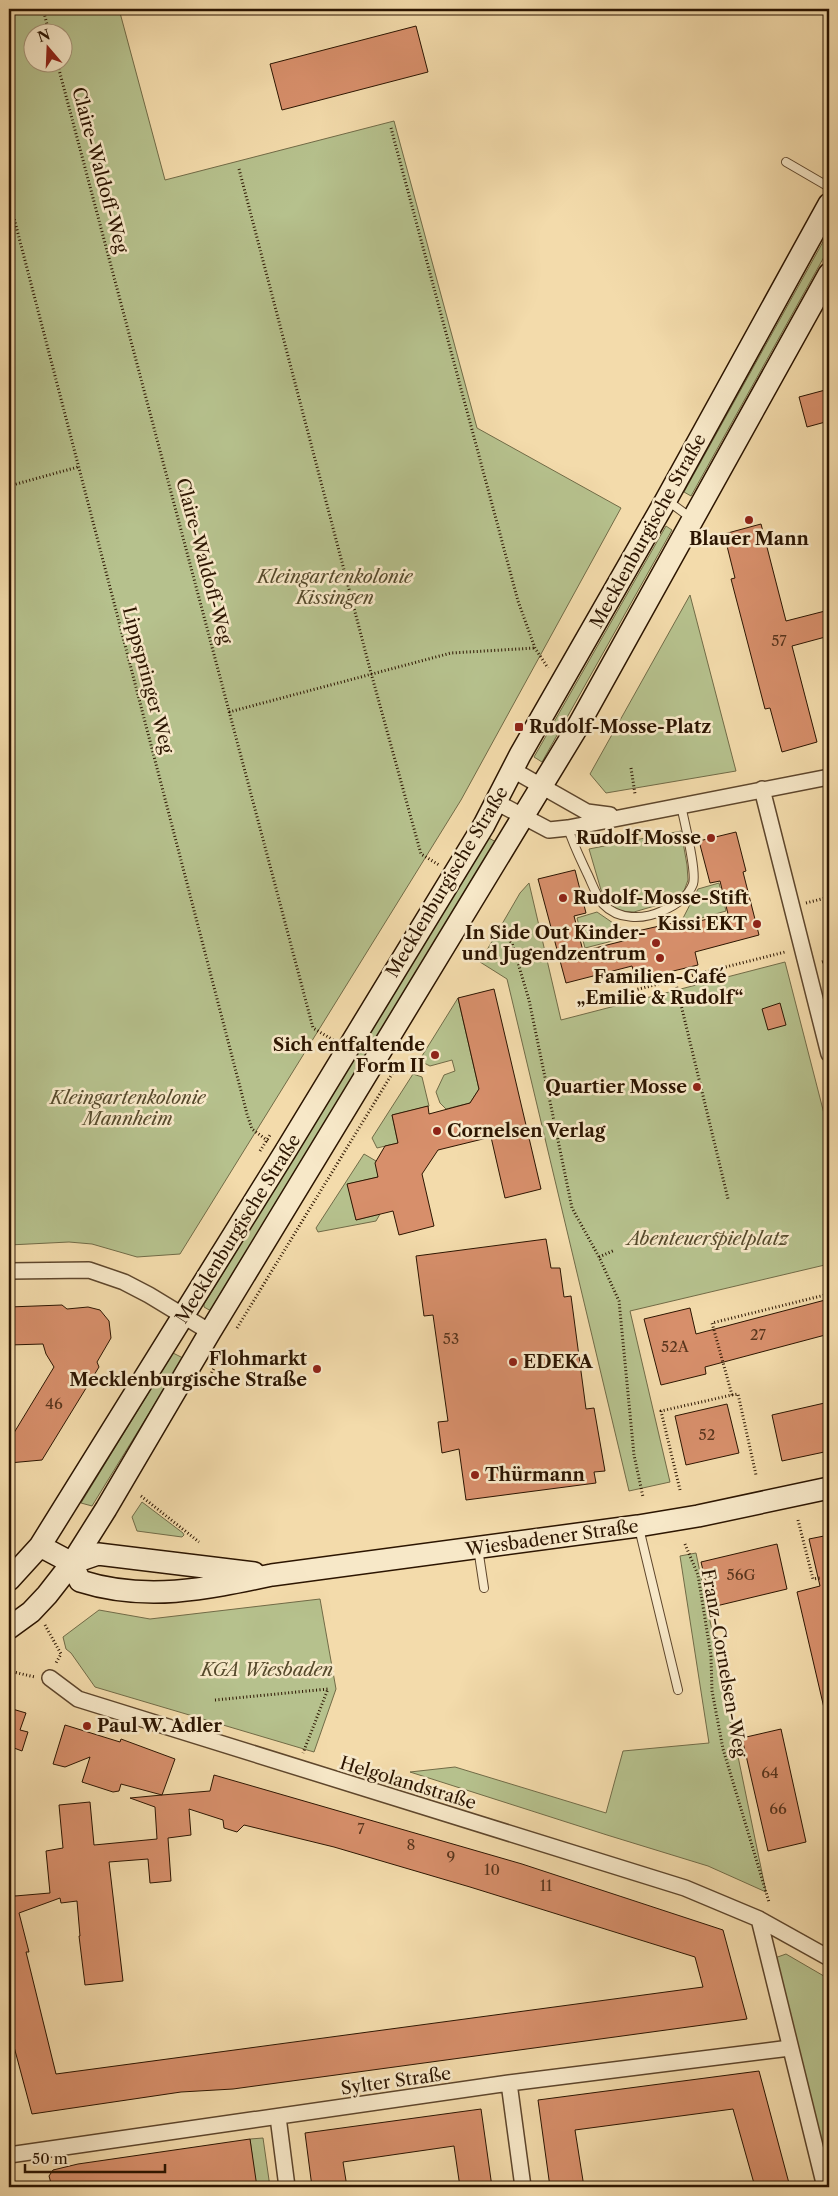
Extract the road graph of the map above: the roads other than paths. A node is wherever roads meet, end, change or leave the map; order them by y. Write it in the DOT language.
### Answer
graph roads {
  1 [pos="786,162"];
  2 [pos="829,187"];
  3 [pos="829,204"];
  4 [pos="829,274"];
  5 [pos="666,500"];
  6 [pos="693,520"];
  7 [pos="513,770"];
  8 [pos="829,777"];
  9 [pos="541,788"];
  10 [pos="762,790"];
  11 [pos="496,802"];
  12 [pos="681,805"];
  13 [pos="619,816"];
  14 [pos="523,817"];
  15 [pos="568,828"];
  16 [pos="829,1054"];
  17 [pos="9,1271"];
  18 [pos="184,1316"];
  19 [pos="210,1332"];
  20 [pos="829,1488"];
  21 [pos="638,1526"];
  22 [pos="40,1546"];
  23 [pos="478,1548"];
  24 [pos="72,1564"];
  25 [pos="272,1575"];
  26 [pos="9,1580"];
  27 [pos="484,1588"];
  28 [pos="9,1628"];
  29 [pos="50,1678"];
  30 [pos="678,1690"];
  31 [pos="759,1919"];
  32 [pos="829,1958"];
  33 [pos="790,2048"];
  34 [pos="509,2083"];
  35 [pos="278,2117"];
  36 [pos="9,2154"];
  37 [pos="287,2187"];
  38 [pos="523,2187"];
  39 [pos="825,2187"];
  1 -- 2 [label="lane"];
  3 -- 5 [label="main road, Mecklenburgische Straße"];
  4 -- 6 [label="main road, Mecklenburgische Straße"];
  5 -- 6 [label="lane"];
  5 -- 7 [label="main road, Mecklenburgische Straße"];
  6 -- 9 [label="main road, Mecklenburgische Straße"];
  7 -- 9 [label="street"];
  7 -- 11 [label="main road, Mecklenburgische Straße"];
  8 -- 10 [label="street"];
  9 -- 13 [label="street"];
  9 -- 14 [label="main road, Mecklenburgische Straße"];
  10 -- 12 [label="street"];
  10 -- 16 [label="street"];
  11 -- 14 [label="street"];
  11 -- 18 [label="main road, Mecklenburgische Straße"];
  12 -- 13 [label="street"];
  12 -- 15 [label="lane"];
  13 -- 15 [label="street"];
  14 -- 15 [label="street"];
  14 -- 19 [label="main road, Mecklenburgische Straße"];
  17 -- 18 [label="street"];
  18 -- 19 [label="street"];
  18 -- 22 [label="main road, Mecklenburgische Straße"];
  19 -- 24 [label="main road, Mecklenburgische Straße"];
  20 -- 21 [label="main road, Wiesbadener Straße"];
  21 -- 23 [label="main road, Wiesbadener Straße"];
  21 -- 30 [label="lane"];
  22 -- 24 [label="main road, Wiesbadener Straße"];
  22 -- 26 [label="main road, Mecklenburgische Straße"];
  23 -- 25 [label="main road, Wiesbadener Straße"];
  23 -- 27 [label="lane"];
  24 -- 25 [label="main road, Wiesbadener Straße"];
  24 -- 25 [label="main road, Wiesbadener Straße"];
  24 -- 28 [label="main road, Mecklenburgische Straße"];
  29 -- 31 [label="street, Helgolandstraße"];
  31 -- 32 [label="street, Helgolandstraße"];
  31 -- 33 [label="street"];
  33 -- 34 [label="street, Sylter Straße"];
  33 -- 39 [label="street"];
  34 -- 35 [label="street, Sylter Straße"];
  34 -- 38 [label="street"];
  35 -- 36 [label="street, Sylter Straße"];
  35 -- 37 [label="street"];
}
